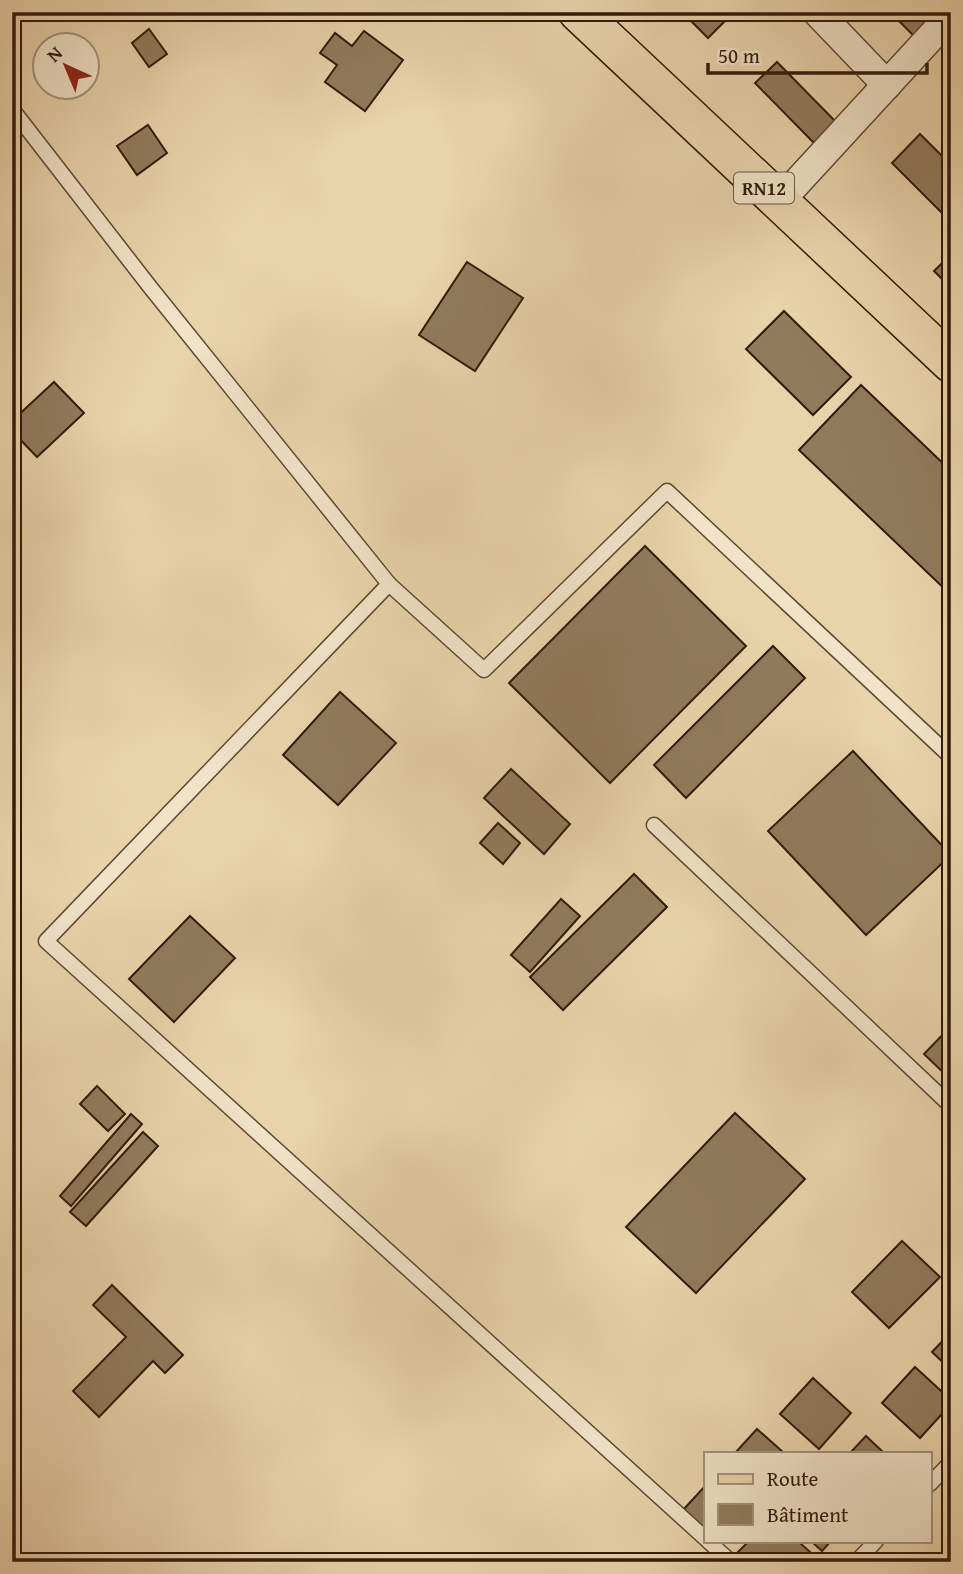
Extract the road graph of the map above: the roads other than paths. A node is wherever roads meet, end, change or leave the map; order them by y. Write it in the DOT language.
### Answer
graph roads {
  1 [pos="578,12"];
  2 [pos="817,12"];
  3 [pos="951,15"];
  4 [pos="887,85"];
  5 [pos="12,109"];
  6 [pos="779,202"];
  7 [pos="951,363"];
  8 [pos="389,584"];
  9 [pos="951,757"];
  10 [pos="654,825"];
  11 [pos="951,1106"];
  12 [pos="951,1462"];
  13 [pos="932,1482"];
  14 [pos="704,1537"];
  15 [pos="709,1542"];
  16 [pos="875,1542"];
  17 [pos="731,1562"];
  18 [pos="856,1562"];
  1 -- 6 [label="main road, RN12"];
  2 -- 4 [label="street"];
  3 -- 4 [label="street"];
  4 -- 6 [label="street"];
  5 -- 8 [label="lane"];
  6 -- 7 [label="main road, RN12"];
  8 -- 9 [label="lane"];
  8 -- 14 [label="lane"];
  10 -- 11 [label="lane"];
  12 -- 13 [label="lane"];
  15 -- 17 [label="lane"];
  16 -- 18 [label="lane"];
}
